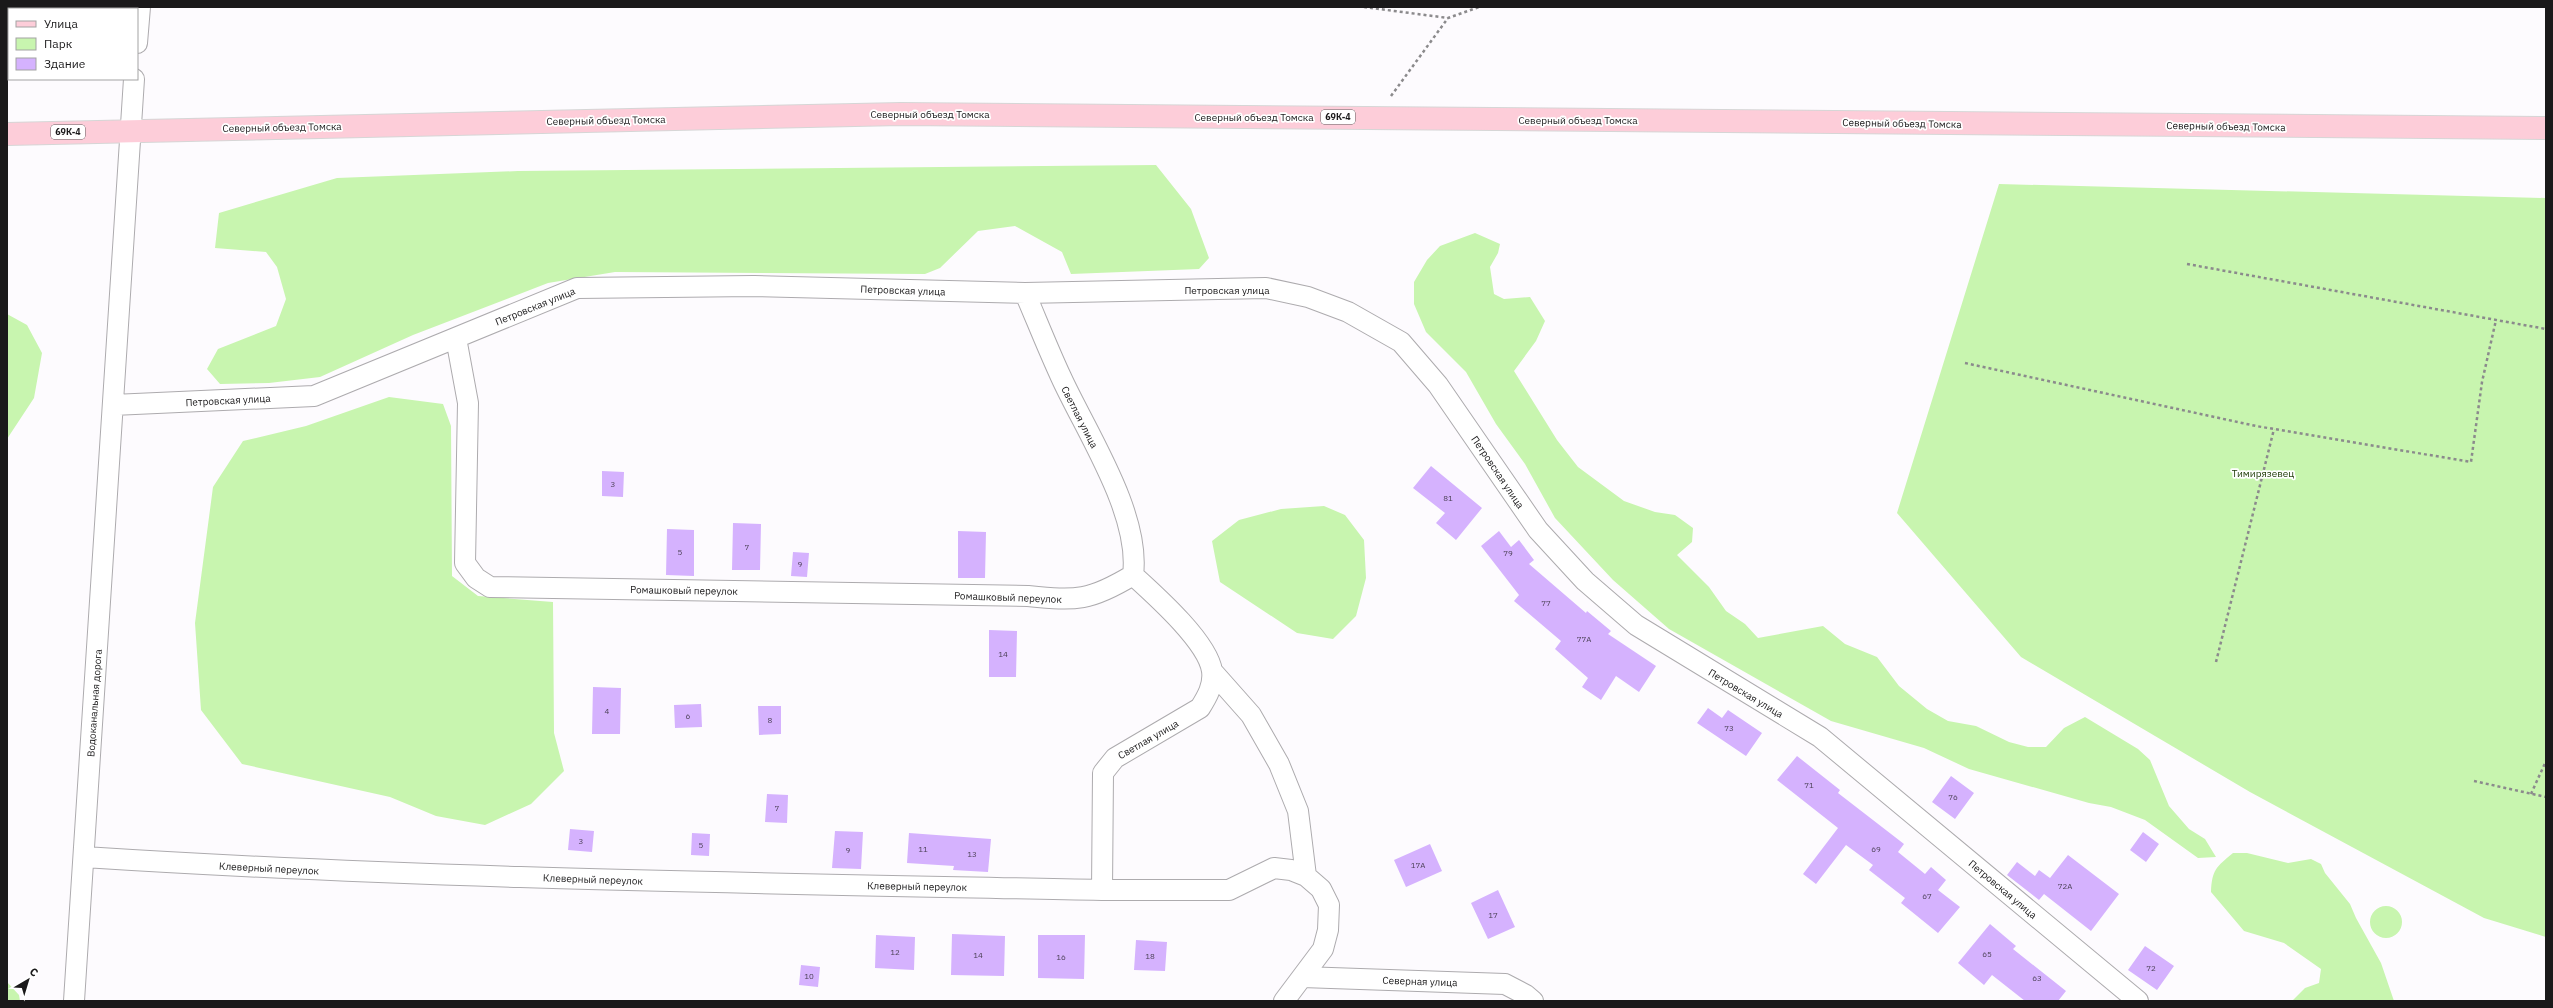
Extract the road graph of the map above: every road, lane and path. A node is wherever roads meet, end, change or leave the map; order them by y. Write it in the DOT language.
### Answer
graph roads {
  1 [pos="140,7"];
  2 [pos="1364,7"];
  3 [pos="1479,7"];
  4 [pos="1448,18"];
  5 [pos="138,31"];
  6 [pos="134,80"];
  7 [pos="1375,118"];
  8 [pos="2546,128"];
  9 [pos="129,130"];
  10 [pos="7,134"];
  11 [pos="2187,264"];
  12 [pos="1025,293"];
  13 [pos="2496,320"];
  14 [pos="2546,329"];
  15 [pos="456,338"];
  16 [pos="1965,363"];
  17 [pos="113,405"];
  18 [pos="2274,429"];
  19 [pos="1133,575"];
  20 [pos="2216,662"];
  21 [pos="1212,670"];
  22 [pos="2546,761"];
  23 [pos="2474,781"];
  24 [pos="2531,794"];
  25 [pos="2546,797"];
  26 [pos="84,857"];
  27 [pos="1306,876"];
  28 [pos="1102,890"];
  29 [pos="1302,977"];
  30 [pos="74,1001"];
  31 [pos="1284,1001"];
  32 [pos="1534,1001"];
  33 [pos="2138,1001"];
  1 -- 5 [label="street"];
  2 -- 4 [label="path"];
  3 -- 4 [label="path"];
  4 -- 7 [label="path"];
  6 -- 9 [label="street"];
  7 -- 8 [label="main road, Северный объезд Томска / 69К-4"];
  7 -- 9 [label="main road, Северный объезд Томска / 69К-4"];
  9 -- 10 [label="main road, 69К-4"];
  9 -- 17 [label="street, Водоканальная дорога"];
  11 -- 13 [label="path"];
  12 -- 15 [label="street, Петровская улица"];
  12 -- 19 [label="street, Светлая улица"];
  12 -- 33 [label="street, Петровская улица"];
  13 -- 14 [label="path"];
  13 -- 18 [label="path"];
  15 -- 17 [label="street, Петровская улица"];
  15 -- 19 [label="street, Ромашковый переулок"];
  16 -- 18 [label="path"];
  17 -- 26 [label="street, Водоканальная дорога"];
  18 -- 20 [label="path"];
  19 -- 21 [label="street"];
  21 -- 27 [label="street"];
  21 -- 28 [label="street, Светлая улица"];
  22 -- 24 [label="path"];
  23 -- 24 [label="path"];
  24 -- 25 [label="path"];
  26 -- 28 [label="street, Клеверный переулок"];
  26 -- 30 [label="street, Водоканальная дорога"];
  27 -- 28 [label="street"];
  27 -- 29 [label="street"];
  29 -- 31 [label="street"];
  29 -- 32 [label="street, Северная улица"];
}
